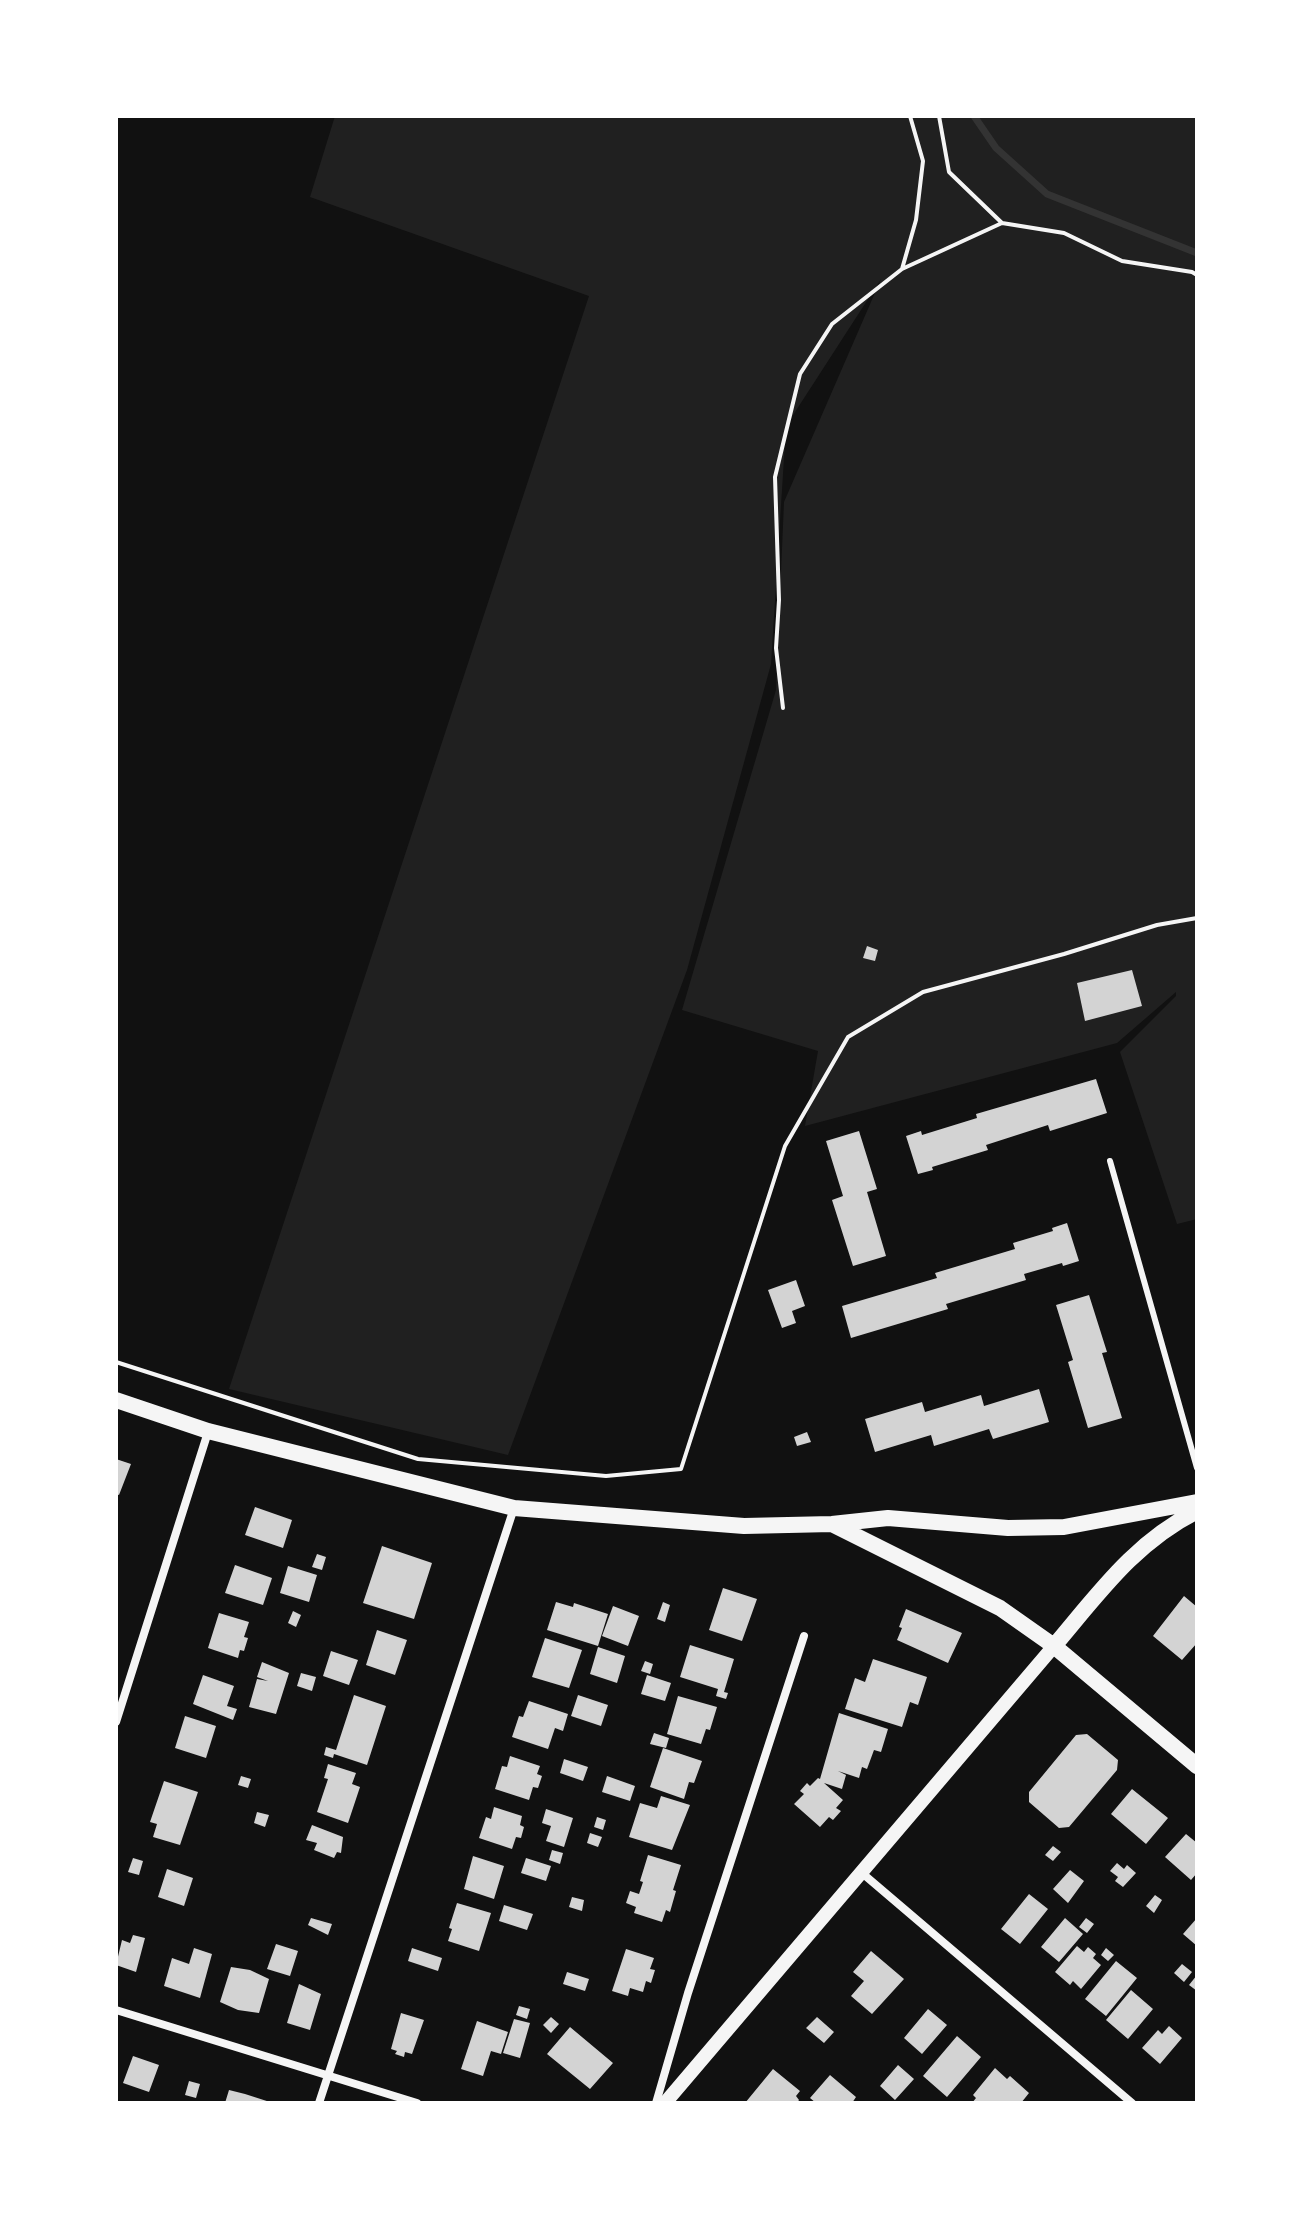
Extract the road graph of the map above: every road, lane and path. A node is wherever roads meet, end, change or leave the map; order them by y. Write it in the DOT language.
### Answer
graph roads {
  1 [pos="910,116"];
  2 [pos="939,116"];
  3 [pos="1002,223"];
  4 [pos="902,269"];
  5 [pos="1197,275"];
  6 [pos="783,708"];
  7 [pos="1197,918"];
  8 [pos="1110,1161"];
  9 [pos="116,1362"];
  10 [pos="116,1400"];
  11 [pos="208,1431"];
  12 [pos="1197,1468"];
  13 [pos="1197,1502"];
  14 [pos="514,1508"];
  15 [pos="1197,1511"];
  16 [pos="832,1524"];
  17 [pos="804,1636"];
  18 [pos="1054,1646"];
  19 [pos="116,1722"];
  20 [pos="1197,1766"];
  21 [pos="862,1873"];
  22 [pos="116,2010"];
  23 [pos="328,2075"];
  24 [pos="319,2103"];
  25 [pos="417,2103"];
  26 [pos="656,2103"];
  27 [pos="665,2103"];
  28 [pos="1132,2103"];
  1 -- 4 [label="path"];
  2 -- 3 [label="path"];
  3 -- 4 [label="path"];
  3 -- 5 [label="path"];
  4 -- 6 [label="path"];
  7 -- 9 [label="path"];
  8 -- 12 [label="lane"];
  10 -- 11 [label="main road"];
  11 -- 14 [label="main road"];
  11 -- 19 [label="street"];
  13 -- 16 [label="main road"];
  14 -- 16 [label="main road"];
  14 -- 23 [label="street"];
  15 -- 18 [label="main road"];
  16 -- 18 [label="main road"];
  17 -- 26 [label="street"];
  18 -- 20 [label="main road"];
  18 -- 21 [label="street"];
  21 -- 27 [label="street"];
  21 -- 28 [label="street"];
  22 -- 23 [label="street"];
  23 -- 24 [label="street"];
  23 -- 25 [label="street"];
}
